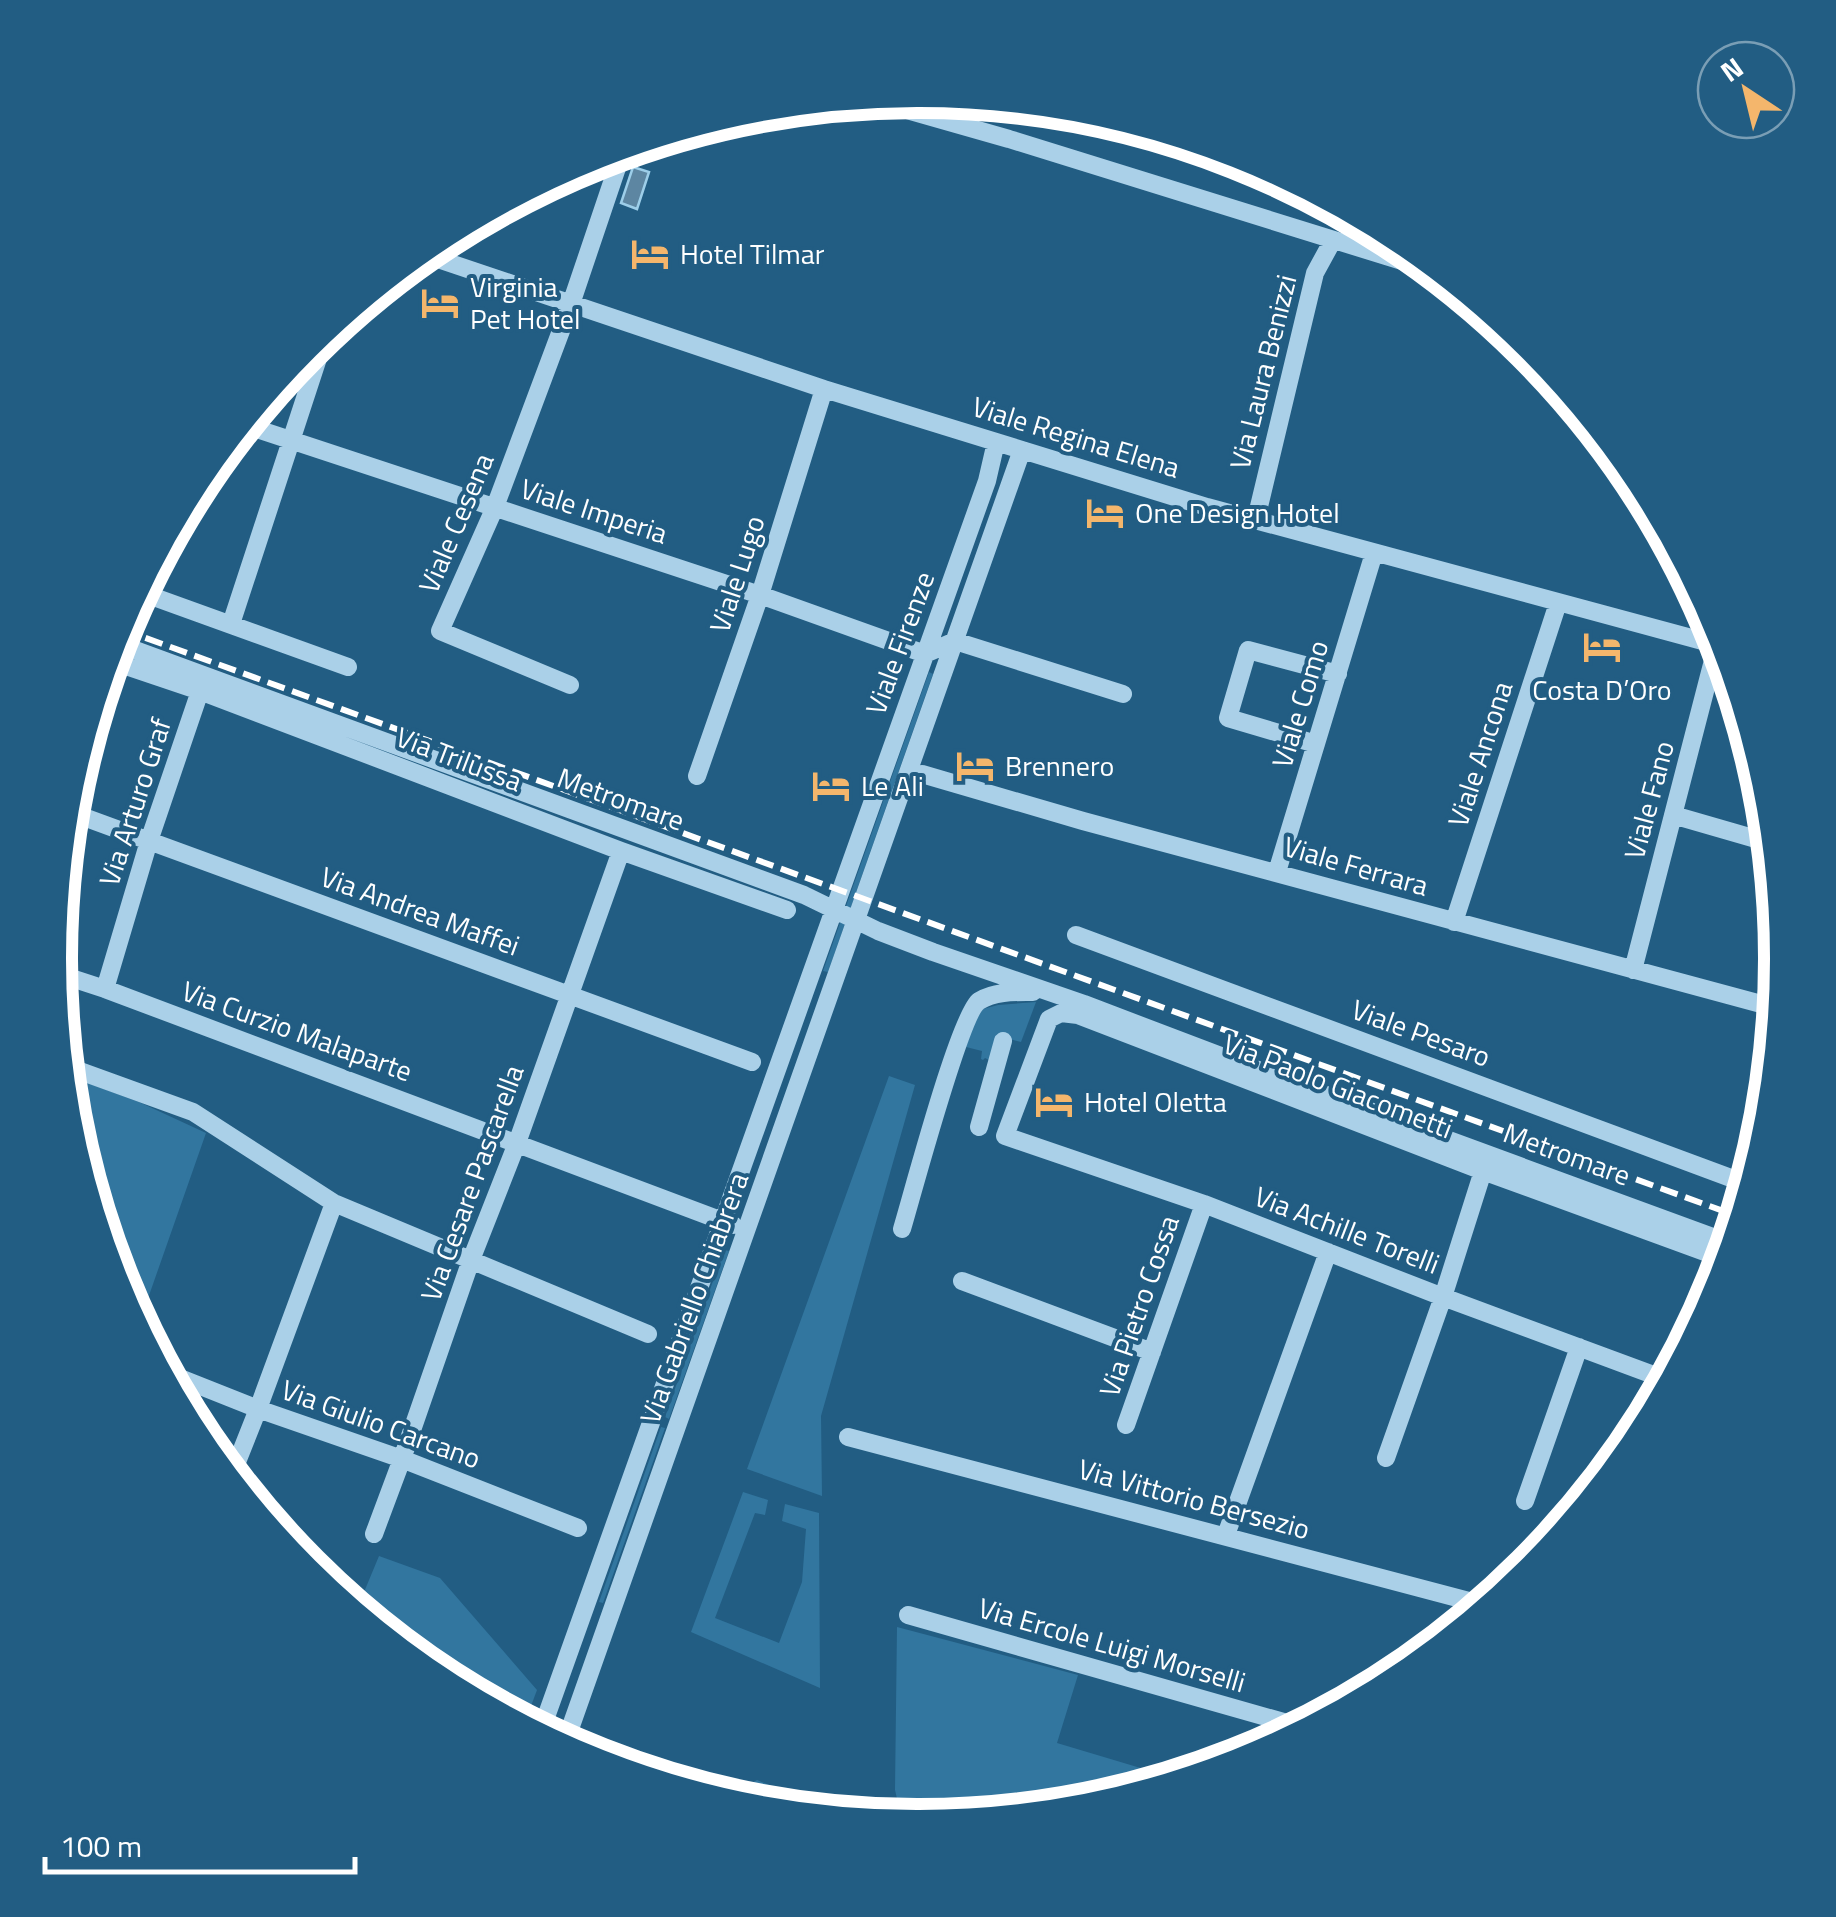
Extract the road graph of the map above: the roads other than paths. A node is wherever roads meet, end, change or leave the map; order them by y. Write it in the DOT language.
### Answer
graph roads {
  1 [pos="918,113"];
  2 [pos="618,168"];
  3 [pos="1332,240"];
  4 [pos="1393,258"];
  5 [pos="441,260"];
  6 [pos="571,304"];
  7 [pos="316,365"];
  8 [pos="824,388"];
  9 [pos="259,429"];
  10 [pos="292,440"];
  11 [pos="996,442"];
  12 [pos="1022,450"];
  13 [pos="495,507"];
  14 [pos="1256,519"];
  15 [pos="1374,553"];
  16 [pos="760,595"];
  17 [pos="154,597"];
  18 [pos="1558,602"];
  19 [pos="230,624"];
  20 [pos="1701,640"];
  21 [pos="955,641"];
  22 [pos="132,649"];
  23 [pos="925,654"];
  24 [pos="125,666"];
  25 [pos="348,667"];
  26 [pos="1712,670"];
  27 [pos="1338,674"];
  28 [pos="570,684"];
  29 [pos="200,691"];
  30 [pos="1123,694"];
  31 [pos="1316,744"];
  32 [pos="922,774"];
  33 [pos="697,776"];
  34 [pos="1673,816"];
  35 [pos="85,817"];
  36 [pos="1754,839"];
  37 [pos="150,841"];
  38 [pos="622,850"];
  39 [pos="852,862"];
  40 [pos="875,870"];
  41 [pos="1277,872"];
  42 [pos="787,910"];
  43 [pos="1454,922"];
  44 [pos="1076,935"];
  45 [pos="1633,970"];
  46 [pos="73,978"];
  47 [pos="105,989"];
  48 [pos="1048,992"];
  49 [pos="570,996"];
  50 [pos="1762,1004"];
  51 [pos="1002,1041"];
  52 [pos="752,1062"];
  53 [pos="995,1064"];
  54 [pos="80,1071"];
  55 [pos="1026,1075"];
  56 [pos="979,1127"];
  57 [pos="1005,1136"];
  58 [pos="517,1143"];
  59 [pos="1483,1171"];
  60 [pos="1734,1179"];
  61 [pos="334,1203"];
  62 [pos="1204,1204"];
  63 [pos="724,1222"];
  64 [pos="747,1230"];
  65 [pos="902,1230"];
  66 [pos="1716,1238"];
  67 [pos="1328,1252"];
  68 [pos="1710,1253"];
  69 [pos="471,1260"];
  70 [pos="962,1281"];
  71 [pos="1443,1297"];
  72 [pos="648,1334"];
  73 [pos="1579,1347"];
  74 [pos="1152,1352"];
  75 [pos="1653,1375"];
  76 [pos="186,1380"];
  77 [pos="258,1409"];
  78 [pos="1126,1426"];
  79 [pos="848,1437"];
  80 [pos="1386,1458"];
  81 [pos="237,1459"];
  82 [pos="402,1460"];
  83 [pos="1525,1501"];
  84 [pos="578,1528"];
  85 [pos="374,1534"];
  86 [pos="1226,1535"];
  87 [pos="1467,1600"];
  88 [pos="908,1615"];
  89 [pos="581,1618"];
  90 [pos="606,1626"];
  91 [pos="546,1718"];
  92 [pos="1281,1722"];
  93 [pos="569,1729"];
  1 -- 3 [label="street"];
  2 -- 6 [label="street, Viale Cesena"];
  3 -- 4 [label="street"];
  3 -- 14 [label="street, Via Laura Benizzi"];
  5 -- 6 [label="street, Viale Regina Elena"];
  6 -- 8 [label="street, Viale Regina Elena"];
  6 -- 13 [label="street, Viale Cesena"];
  7 -- 10 [label="street"];
  8 -- 11 [label="street, Viale Regina Elena"];
  8 -- 16 [label="street, Viale Lugo"];
  9 -- 10 [label="street, Viale Imperia"];
  10 -- 13 [label="street, Viale Imperia"];
  10 -- 19 [label="street"];
  11 -- 12 [label="street, Viale Regina Elena"];
  11 -- 23 [label="street, Viale Firenze"];
  12 -- 14 [label="street, Viale Regina Elena"];
  12 -- 21 [label="street, Viale Firenze"];
  13 -- 16 [label="street, Viale Imperia"];
  13 -- 28 [label="street, Viale Cesena"];
  14 -- 15 [label="street, Viale Regina Elena"];
  15 -- 18 [label="street, Viale Regina Elena"];
  15 -- 27 [label="street, Viale Como"];
  16 -- 23 [label="street, Viale Imperia"];
  16 -- 33 [label="street, Viale Lugo"];
  17 -- 19 [label="street"];
  18 -- 20 [label="street, Viale Regina Elena"];
  18 -- 43 [label="street, Viale Ancona"];
  19 -- 25 [label="street"];
  21 -- 23 [label="street"];
  21 -- 30 [label="street, Viale Firenze"];
  21 -- 40 [label="street, Viale Firenze"];
  22 -- 48 [label="street, Metromare"];
  23 -- 39 [label="street, Viale Firenze"];
  24 -- 29 [label="street, Via Trilussa"];
  26 -- 34 [label="street, Viale Fano"];
  27 -- 31 [label="street, Viale Como"];
  27 -- 31 [label="street"];
  29 -- 37 [label="street, Via Arturo Graf"];
  29 -- 38 [label="street, Via Trilussa"];
  31 -- 41 [label="street, Viale Como"];
  32 -- 41 [label="street, Viale Ferrara"];
  34 -- 36 [label="street"];
  34 -- 45 [label="street, Viale Fano"];
  35 -- 37 [label="street, Via Andrea Maffei"];
  37 -- 47 [label="street, Via Arturo Graf"];
  37 -- 49 [label="street, Via Andrea Maffei"];
  38 -- 42 [label="street, Via Trilussa"];
  38 -- 49 [label="street, Via Cesare Pascarella"];
  39 -- 63 [label="street, Via Gabriello Chiabrera"];
  40 -- 64 [label="street, Via Gabriello Chiabrera"];
  41 -- 43 [label="street, Viale Ferrara"];
  43 -- 45 [label="street, Viale Ferrara"];
  44 -- 60 [label="street, Viale Pesaro"];
  45 -- 50 [label="street, Viale Ferrara"];
  46 -- 47 [label="street, Via Curzio Malaparte"];
  47 -- 58 [label="street, Via Curzio Malaparte"];
  48 -- 65 [label="street, Metromare"];
  48 -- 66 [label="street, Metromare"];
  49 -- 52 [label="street, Via Andrea Maffei"];
  49 -- 58 [label="street, Via Cesare Pascarella"];
  51 -- 53 [label="street"];
  53 -- 55 [label="street"];
  53 -- 56 [label="street"];
  54 -- 61 [label="street"];
  55 -- 57 [label="street, Via Paolo Giacometti"];
  55 -- 59 [label="street, Via Paolo Giacometti"];
  57 -- 62 [label="street, Via Achille Torelli"];
  58 -- 63 [label="street, Via Curzio Malaparte"];
  58 -- 69 [label="street, Via Cesare Pascarella"];
  59 -- 68 [label="street, Via Paolo Giacometti"];
  59 -- 71 [label="street"];
  61 -- 69 [label="street"];
  61 -- 77 [label="street"];
  62 -- 67 [label="street, Via Achille Torelli"];
  62 -- 74 [label="street, Via Pietro Cossa"];
  63 -- 64 [label="street, Via Curzio Malaparte"];
  63 -- 89 [label="street, Via Gabriello Chiabrera"];
  64 -- 90 [label="street, Via Gabriello Chiabrera"];
  67 -- 71 [label="street, Via Achille Torelli"];
  67 -- 86 [label="street"];
  69 -- 72 [label="street"];
  69 -- 82 [label="street, Via Cesare Pascarella"];
  70 -- 74 [label="street"];
  71 -- 73 [label="street, Via Achille Torelli"];
  71 -- 80 [label="street"];
  73 -- 75 [label="street, Via Achille Torelli"];
  73 -- 83 [label="street"];
  74 -- 78 [label="street, Via Pietro Cossa"];
  76 -- 77 [label="street, Via Giulio Carcano"];
  77 -- 81 [label="street"];
  77 -- 82 [label="street, Via Giulio Carcano"];
  79 -- 86 [label="street, Via Vittorio Bersezio"];
  82 -- 84 [label="street, Via Giulio Carcano"];
  82 -- 85 [label="street, Via Cesare Pascarella"];
  86 -- 87 [label="street, Via Vittorio Bersezio"];
  88 -- 92 [label="street, Via Ercole Luigi Morselli"];
  89 -- 90 [label="street"];
  89 -- 91 [label="street, Via Gabriello Chiabrera"];
  90 -- 93 [label="street, Via Gabriello Chiabrera"];
}
